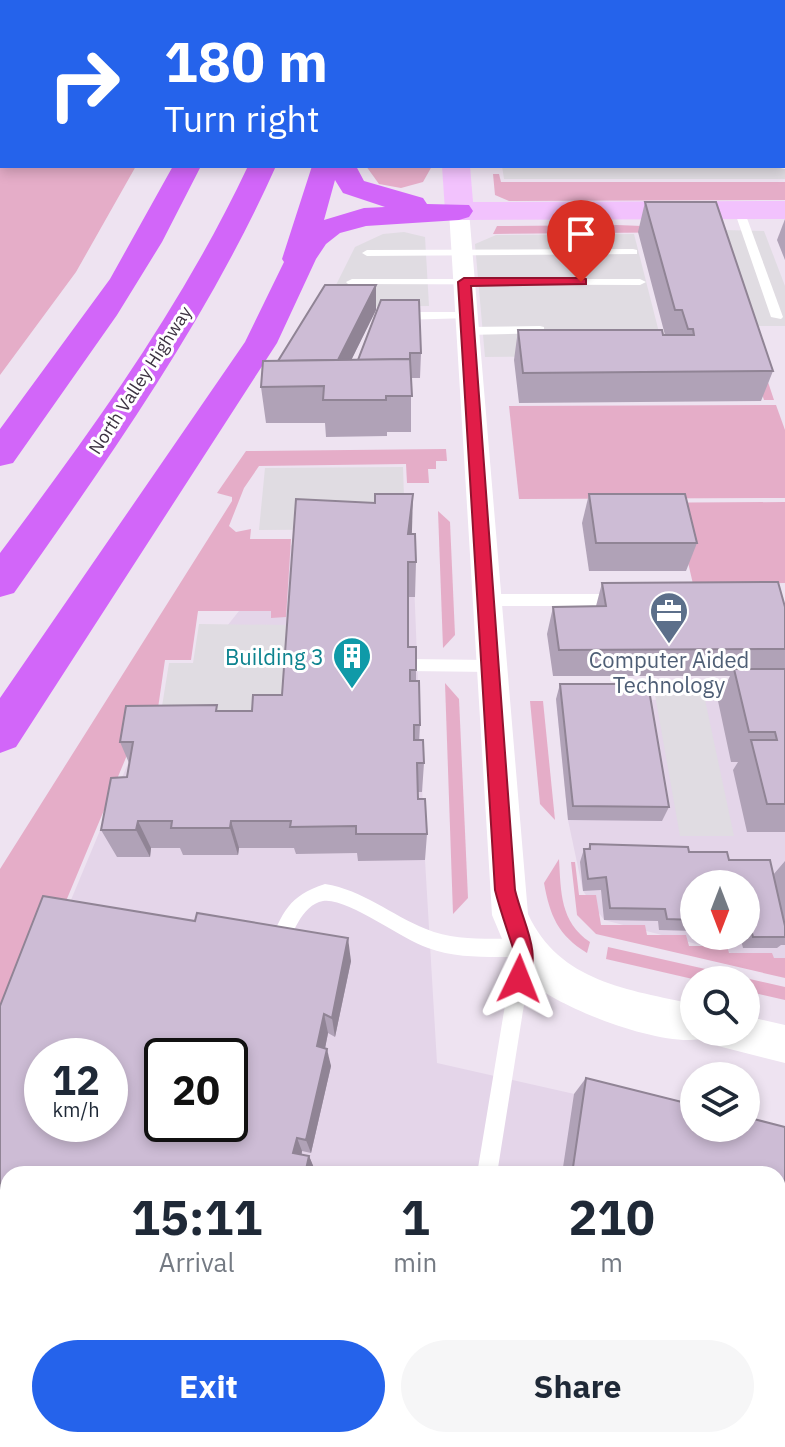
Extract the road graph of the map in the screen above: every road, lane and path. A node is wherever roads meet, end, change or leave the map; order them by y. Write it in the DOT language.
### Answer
graph roads {
  1 [pos="177,168"];
  2 [pos="186,168"];
  3 [pos="261,168"];
  4 [pos="325,168"];
  5 [pos="343,168"];
  6 [pos="456,168"];
  7 [pos="739,210"];
  8 [pos="785,210"];
  9 [pos="459,211"];
  10 [pos="150,240"];
  11 [pos="633,252"];
  12 [pos="367,253"];
  13 [pos="462,253"];
  14 [pos="352,282"];
  15 [pos="464,282"];
  16 [pos="640,282"];
  17 [pos="286,291"];
  18 [pos="380,316"];
  19 [pos="777,317"];
  20 [pos="467,323"];
  21 [pos="560,330"];
  22 [pos="0,454"];
  23 [pos="0,582"];
  24 [pos="485,600"];
  25 [pos="643,600"];
  26 [pos="408,665"];
  27 [pos="490,666"];
  28 [pos="0,734"];
  29 [pos="524,948"];
  30 [pos="276,949"];
  31 [pos="680,1019"];
  32 [pos="760,1038"];
  33 [pos="785,1044"];
  34 [pos="488,1166"];
  1 -- 10 [label="highway"];
  2 -- 10 [label="highway"];
  3 -- 23 [label="highway, North Valley Highway"];
  4 -- 17 [label="highway"];
  5 -- 9 [label="highway"];
  6 -- 9 [label="street"];
  7 -- 8 [label="street"];
  7 -- 9 [label="street"];
  7 -- 19 [label="lane"];
  9 -- 13 [label="street"];
  9 -- 17 [label="highway"];
  10 -- 22 [label="highway"];
  11 -- 13 [label="lane"];
  12 -- 13 [label="lane"];
  13 -- 15 [label="street"];
  14 -- 15 [label="lane"];
  15 -- 16 [label="lane"];
  15 -- 20 [label="street"];
  17 -- 28 [label="highway"];
  18 -- 20 [label="lane"];
  20 -- 21 [label="lane"];
  20 -- 24 [label="street"];
  24 -- 25 [label="lane"];
  24 -- 27 [label="street"];
  26 -- 27 [label="lane"];
  27 -- 29 [label="street"];
  29 -- 30 [label="lane"];
  29 -- 31 [label="street"];
  29 -- 34 [label="lane"];
  32 -- 33 [label="street"];
}
